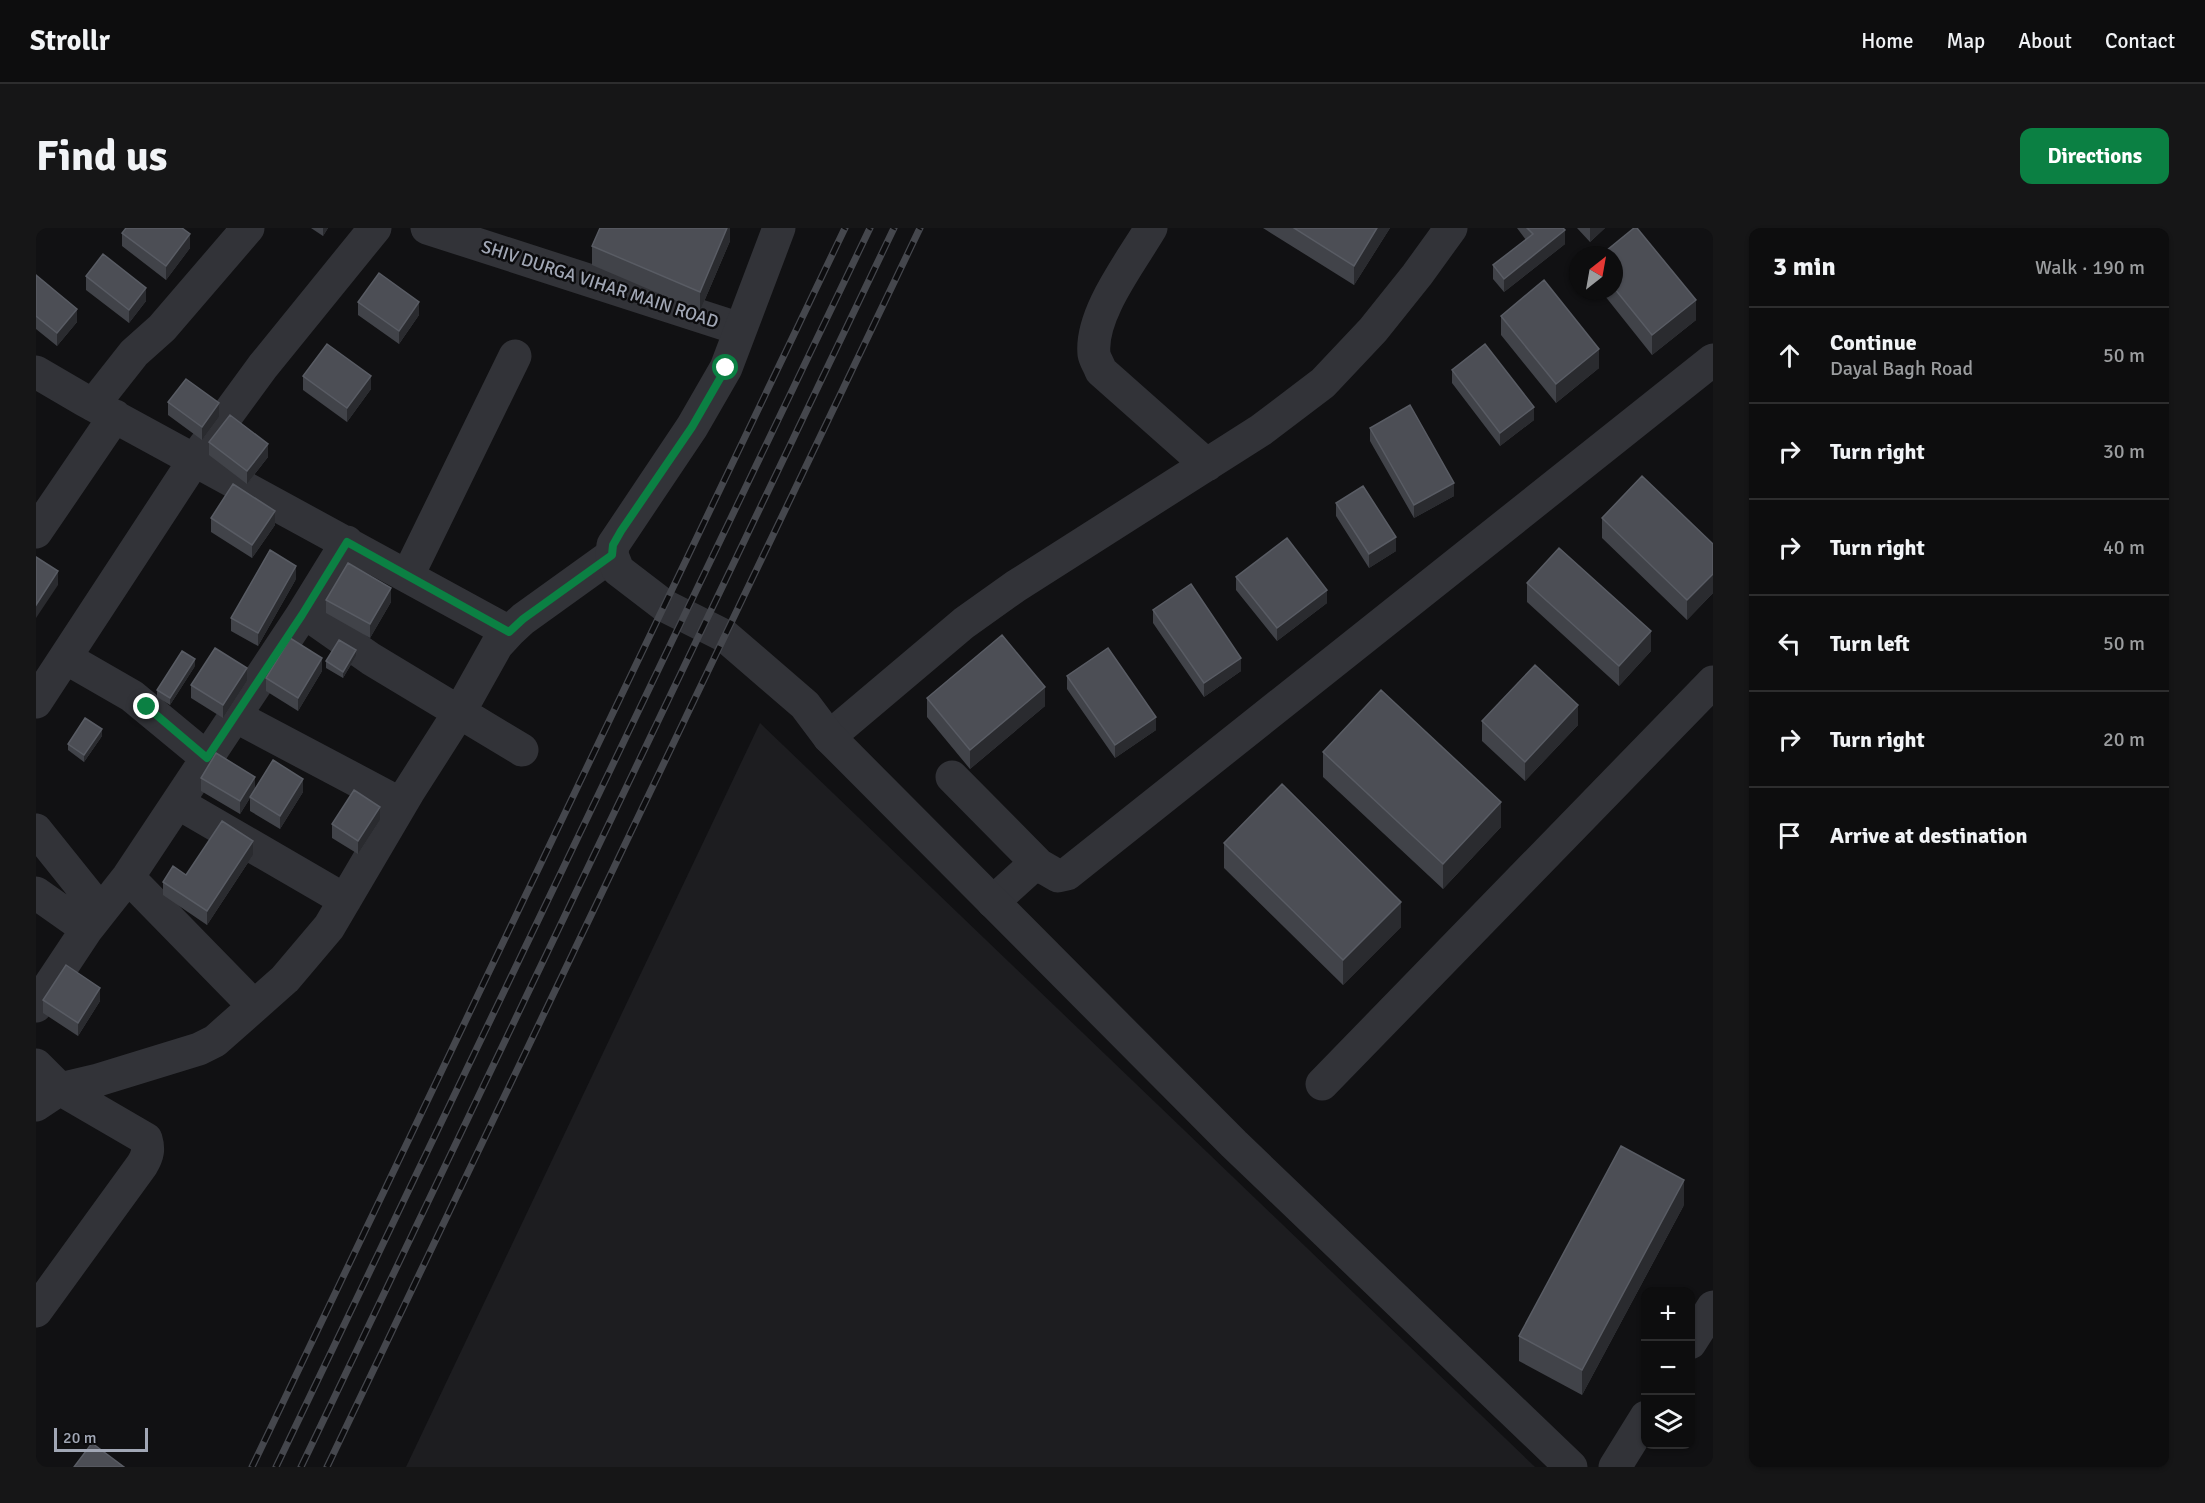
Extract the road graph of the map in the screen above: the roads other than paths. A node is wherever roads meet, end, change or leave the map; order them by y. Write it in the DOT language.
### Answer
graph roads {
  1 [pos="248,228"];
  2 [pos="375,228"];
  3 [pos="427,228"];
  4 [pos="778,228"];
  5 [pos="1151,228"];
  6 [pos="1451,228"];
  7 [pos="499,238"];
  8 [pos="740,329"];
  9 [pos="515,356"];
  10 [pos="1713,360"];
  11 [pos="36,372"];
  12 [pos="104,411"];
  13 [pos="195,459"];
  14 [pos="1207,465"];
  15 [pos="36,532"];
  16 [pos="347,542"];
  17 [pos="612,555"];
  18 [pos="408,575"];
  19 [pos="304,612"];
  20 [pos="509,632"];
  21 [pos="66,658"];
  22 [pos="1713,681"];
  23 [pos="36,702"];
  24 [pos="460,711"];
  25 [pos="235,716"];
  26 [pos="829,737"];
  27 [pos="522,750"];
  28 [pos="207,758"];
  29 [pos="952,777"];
  30 [pos="178,802"];
  31 [pos="401,804"];
  32 [pos="36,830"];
  33 [pos="1039,865"];
  34 [pos="128,877"];
  35 [pos="36,893"];
  36 [pos="345,900"];
  37 [pos="993,903"];
  38 [pos="94,920"];
  39 [pos="36,1006"];
  40 [pos="254,1006"];
  41 [pos="36,1065"];
  42 [pos="1322,1084"];
  43 [pos="48,1097"];
  44 [pos="1713,1307"];
  45 [pos="36,1311"];
  46 [pos="1691,1341"];
  47 [pos="1641,1425"];
  48 [pos="1571,1467"];
  49 [pos="1615,1467"];
  1 -- 12 [label="street"];
  2 -- 13 [label="street"];
  3 -- 7 [label="street, SHIV DURGA VIHAR MAIN ROAD"];
  4 -- 8 [label="street"];
  5 -- 14 [label="street"];
  6 -- 14 [label="street"];
  7 -- 8 [label="street, SHIV DURGA VIHAR MAIN ROAD"];
  8 -- 17 [label="street"];
  9 -- 18 [label="street"];
  10 -- 33 [label="street"];
  11 -- 12 [label="street"];
  12 -- 13 [label="street"];
  12 -- 15 [label="street"];
  13 -- 16 [label="street"];
  13 -- 21 [label="street"];
  14 -- 26 [label="street"];
  16 -- 18 [label="street"];
  16 -- 19 [label="street"];
  17 -- 20 [label="street"];
  17 -- 26 [label="street"];
  18 -- 20 [label="street"];
  19 -- 24 [label="street"];
  19 -- 25 [label="street"];
  20 -- 24 [label="street"];
  21 -- 23 [label="street"];
  21 -- 28 [label="street"];
  22 -- 42 [label="street"];
  24 -- 27 [label="street"];
  24 -- 31 [label="street"];
  25 -- 28 [label="street"];
  25 -- 31 [label="street"];
  26 -- 37 [label="street"];
  28 -- 30 [label="street"];
  29 -- 33 [label="street"];
  30 -- 34 [label="street"];
  30 -- 36 [label="street"];
  31 -- 36 [label="street"];
  32 -- 38 [label="street"];
  33 -- 37 [label="street"];
  34 -- 38 [label="street"];
  34 -- 40 [label="street"];
  35 -- 38 [label="street"];
  36 -- 40 [label="street"];
  37 -- 48 [label="street"];
  38 -- 39 [label="street"];
  40 -- 43 [label="street"];
  41 -- 43 [label="street"];
  43 -- 45 [label="street"];
  44 -- 46 [label="street"];
  47 -- 49 [label="street"];
}
